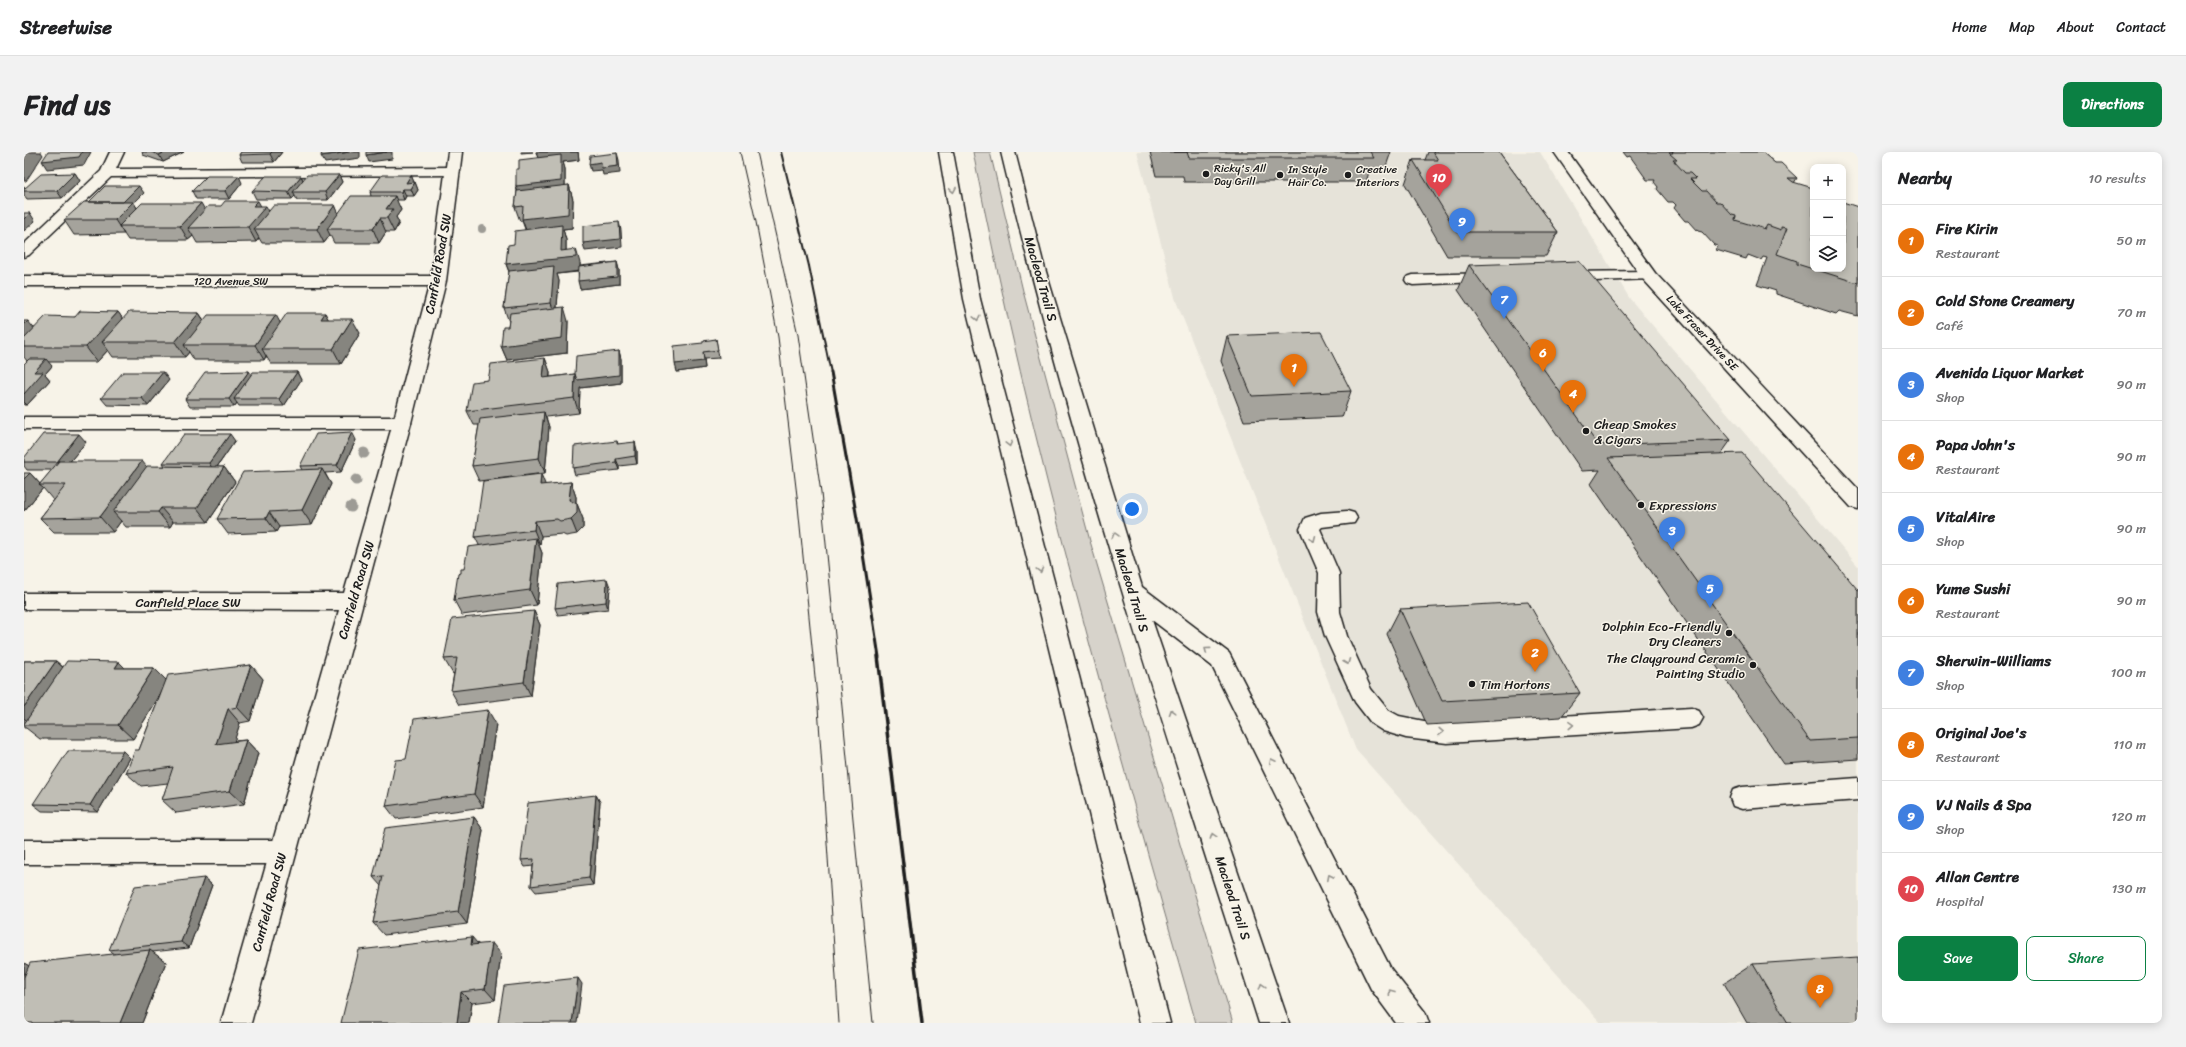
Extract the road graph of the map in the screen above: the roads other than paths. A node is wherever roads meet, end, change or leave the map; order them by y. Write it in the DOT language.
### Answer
graph roads {
  1 [pos="117,152"];
  2 [pos="1008,152"];
  3 [pos="1022,152"];
  4 [pos="1561,152"];
  5 [pos="946,153"];
  6 [pos="454,162"];
  7 [pos="107,173"];
  8 [pos="1020,201"];
  9 [pos="24,252"];
  10 [pos="1649,276"];
  11 [pos="1549,277"];
  12 [pos="1509,278"];
  13 [pos="1413,280"];
  14 [pos="24,281"];
  15 [pos="438,281"];
  16 [pos="24,424"];
  17 [pos="402,424"];
  18 [pos="1858,502"];
  19 [pos="1347,518"];
  20 [pos="1132,592"];
  21 [pos="24,601"];
  22 [pos="353,602"];
  23 [pos="1691,718"];
  24 [pos="1858,789"];
  25 [pos="1742,798"];
  26 [pos="24,852"];
  27 [pos="282,852"];
  28 [pos="236,1023"];
  29 [pos="1155,1023"];
  30 [pos="1274,1023"];
  31 [pos="1414,1023"];
  1 -- 7 [label="lane"];
  2 -- 8 [label="main road, Macleod Trail S"];
  3 -- 8 [label="main road"];
  4 -- 10 [label="main road, Lake Fraser Drive SE"];
  5 -- 29 [label="main road, one-way"];
  6 -- 7 [label="lane"];
  6 -- 15 [label="main road, Canfield Road SW"];
  7 -- 9 [label="lane"];
  20 -- 8 [label="main road, Macleod Trail S, one-way"];
  10 -- 11 [label="lane"];
  10 -- 18 [label="main road, Lake Fraser Drive SE"];
  12 -- 13 [label="lane"];
  14 -- 15 [label="main road, 120 Avenue SW"];
  15 -- 17 [label="main road, Canfield Road SW"];
  16 -- 17 [label="lane"];
  17 -- 22 [label="main road, Canfield Road SW"];
  19 -- 23 [label="lane, one-way"];
  30 -- 20 [label="main road, Macleod Trail S, one-way"];
  31 -- 20 [label="main road, one-way"];
  21 -- 22 [label="main road, Canfield Place SW"];
  22 -- 27 [label="main road, Canfield Road SW"];
  24 -- 25 [label="lane"];
  26 -- 27 [label="lane"];
  27 -- 28 [label="main road, Canfield Road SW"];
}
